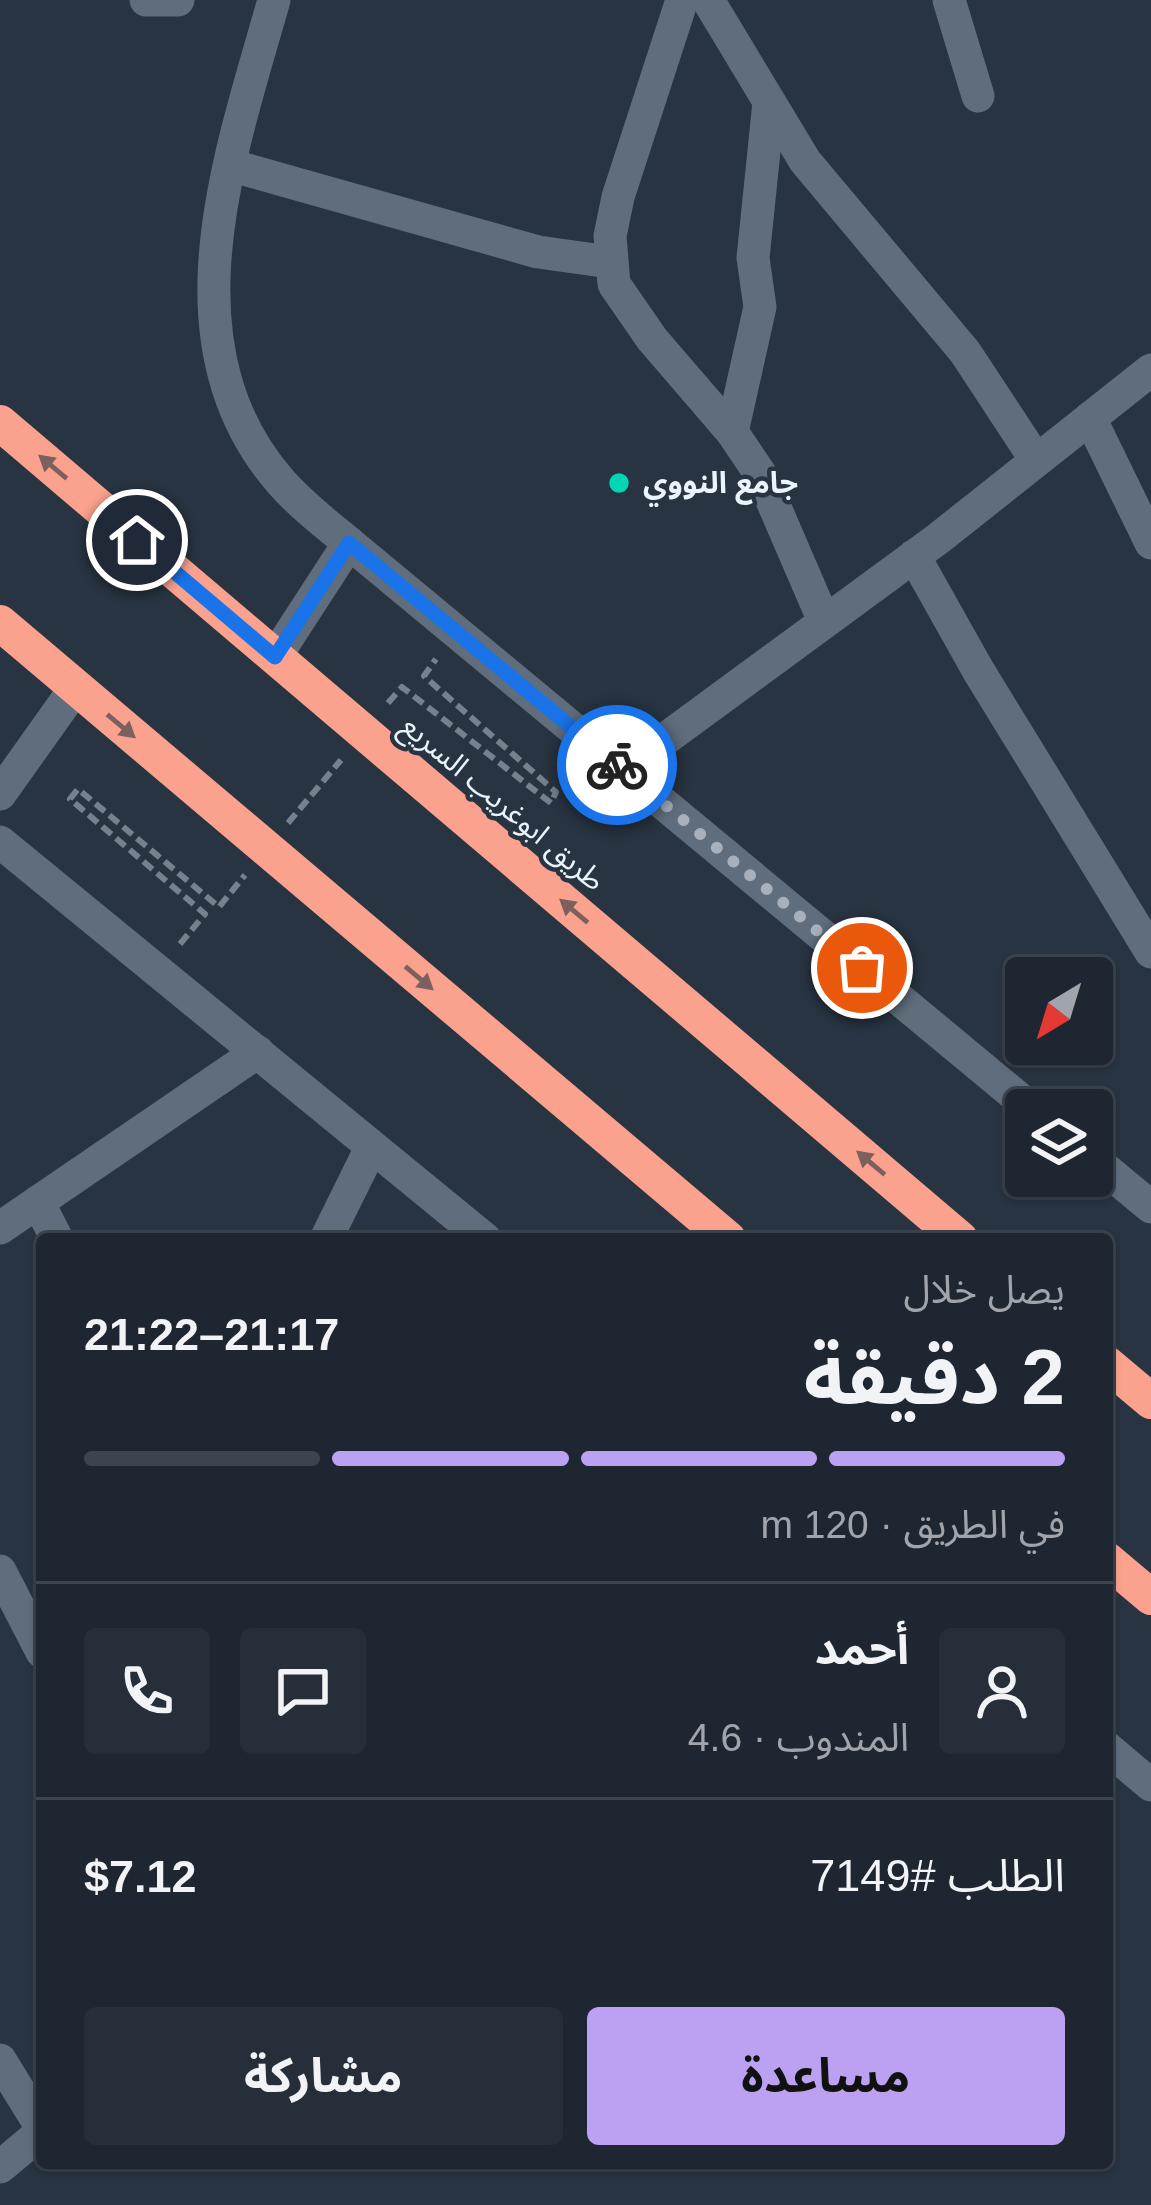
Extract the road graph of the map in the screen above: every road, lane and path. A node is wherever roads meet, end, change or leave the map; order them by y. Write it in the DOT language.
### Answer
graph roads {
  1 [pos="146,0"];
  2 [pos="178,0"];
  3 [pos="274,0"];
  4 [pos="682,0"];
  5 [pos="708,0"];
  6 [pos="949,0"];
  7 [pos="978,96"];
  8 [pos="769,101"];
  9 [pos="230,166"];
  10 [pos="610,262"];
  11 [pos="1151,370"];
  12 [pos="1090,418"];
  13 [pos="0,423"];
  14 [pos="732,432"];
  15 [pos="1036,460"];
  16 [pos="349,543"];
  17 [pos="1151,543"];
  18 [pos="914,556"];
  19 [pos="824,621"];
  20 [pos="0,623"];
  21 [pos="275,657"];
  22 [pos="424,676"];
  23 [pos="76,687"];
  24 [pos="387,705"];
  25 [pos="341,760"];
  26 [pos="623,770"];
  27 [pos="0,794"];
  28 [pos="280,833"];
  29 [pos="0,842"];
  30 [pos="250,870"];
  31 [pos="205,914"];
  32 [pos="1151,952"];
  33 [pos="258,1052"];
  34 [pos="1009,1089"];
  35 [pos="371,1148"];
  36 [pos="1113,1174"];
  37 [pos="1148,1200"];
  38 [pos="38,1202"];
  39 [pos="0,1228"];
  40 [pos="54,1233"];
  41 [pos="329,1233"];
  42 [pos="477,1233"];
  43 [pos="721,1233"];
  44 [pos="953,1233"];
  45 [pos="1113,1369"];
  46 [pos="1151,1402"];
  47 [pos="1113,1565"];
  48 [pos="0,1571"];
  49 [pos="1151,1597"];
  50 [pos="36,1640"];
  51 [pos="1113,1753"];
  52 [pos="1151,1785"];
  53 [pos="0,2060"];
  54 [pos="36,2120"];
  55 [pos="36,2135"];
  56 [pos="0,2167"];
  1 -- 2 [label="street"];
  3 -- 9 [label="street"];
  4 -- 10 [label="street"];
  5 -- 8 [label="street"];
  6 -- 7 [label="street"];
  8 -- 14 [label="street"];
  8 -- 15 [label="street"];
  9 -- 10 [label="street"];
  9 -- 16 [label="street"];
  10 -- 14 [label="street"];
  11 -- 12 [label="street"];
  12 -- 15 [label="street"];
  12 -- 17 [label="street"];
  21 -- 13 [label="highway, طريق ابوغريب السريع, one-way"];
  14 -- 19 [label="street"];
  15 -- 18 [label="street"];
  16 -- 21 [label="street"];
  16 -- 26 [label="street"];
  18 -- 19 [label="street"];
  18 -- 32 [label="street"];
  19 -- 26 [label="street"];
  20 -- 23 [label="highway"];
  44 -- 21 [label="highway, طريق ابوغريب السريع, one-way"];
  22 -- 24 [label="path"];
  23 -- 27 [label="street"];
  23 -- 43 [label="highway, one-way"];
  25 -- 28 [label="path"];
  26 -- 34 [label="street"];
  29 -- 33 [label="street"];
  30 -- 31 [label="path"];
  33 -- 35 [label="street"];
  33 -- 38 [label="street"];
  35 -- 41 [label="street"];
  35 -- 42 [label="street"];
  36 -- 37 [label="street"];
  38 -- 39 [label="street"];
  38 -- 40 [label="street"];
  45 -- 46 [label="highway"];
  47 -- 49 [label="highway"];
  48 -- 50 [label="street"];
  51 -- 52 [label="street"];
  53 -- 54 [label="street"];
  55 -- 56 [label="street"];
}
